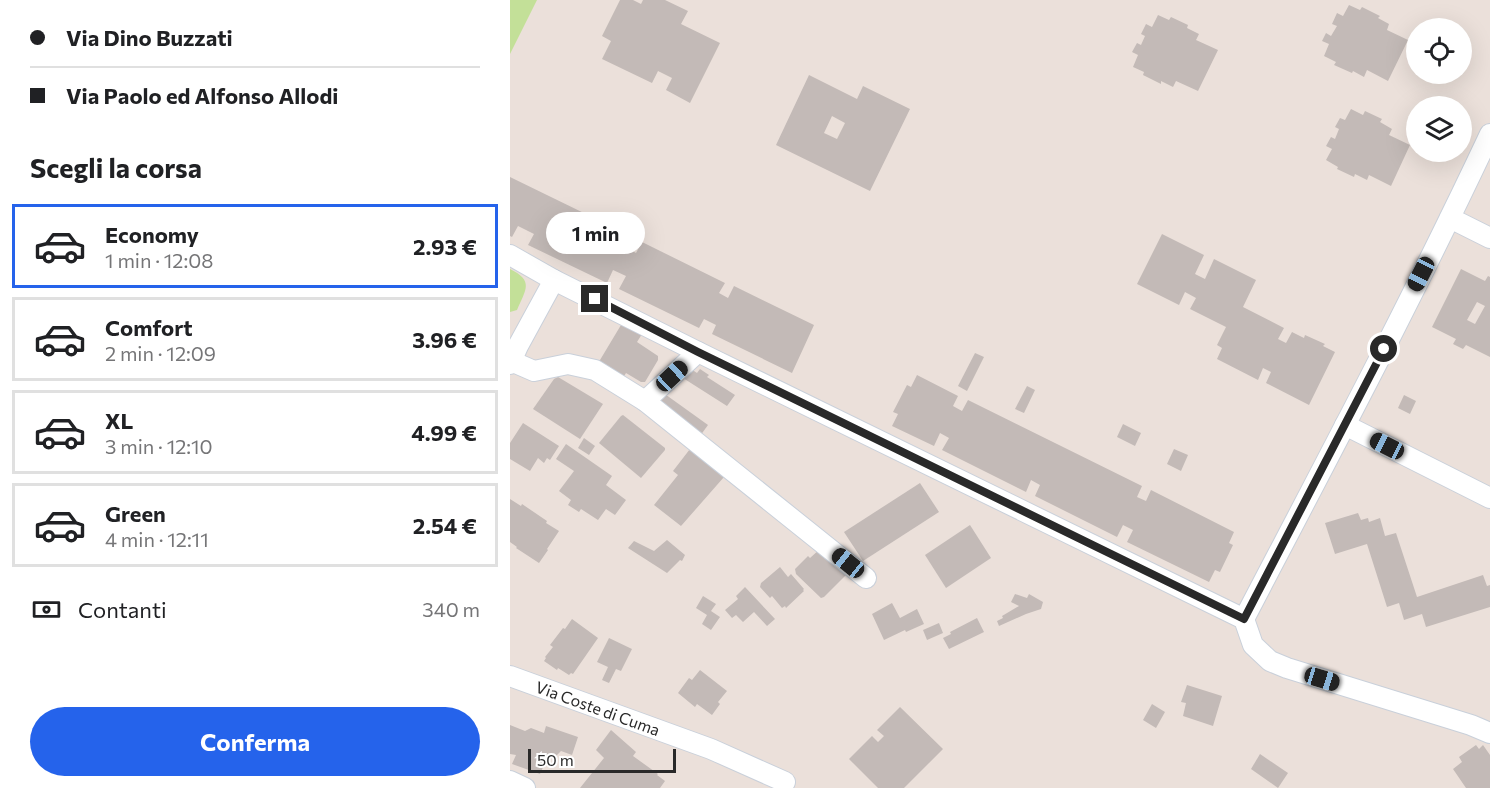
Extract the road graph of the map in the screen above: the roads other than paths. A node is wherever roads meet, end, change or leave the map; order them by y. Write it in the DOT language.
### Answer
graph roads {
  1 [pos="1490,134"];
  2 [pos="1450,218"];
  3 [pos="1490,238"];
  4 [pos="510,255"];
  5 [pos="554,280"];
  6 [pos="698,352"];
  7 [pos="512,353"];
  8 [pos="645,401"];
  9 [pos="1345,424"];
  10 [pos="1490,498"];
  11 [pos="866,578"];
  12 [pos="1244,619"];
  13 [pos="510,676"];
  14 [pos="1490,733"];
  15 [pos="510,781"];
  16 [pos="785,782"];
  17 [pos="525,788"];
  1 -- 2 [label="street"];
  2 -- 3 [label="street"];
  2 -- 9 [label="street"];
  4 -- 5 [label="street"];
  5 -- 6 [label="street"];
  5 -- 7 [label="street"];
  6 -- 8 [label="street"];
  6 -- 12 [label="street"];
  7 -- 8 [label="street"];
  8 -- 11 [label="street"];
  9 -- 10 [label="street"];
  9 -- 12 [label="street"];
  12 -- 14 [label="street"];
  13 -- 16 [label="street, Via Coste di Cuma"];
  15 -- 17 [label="street"];
}
